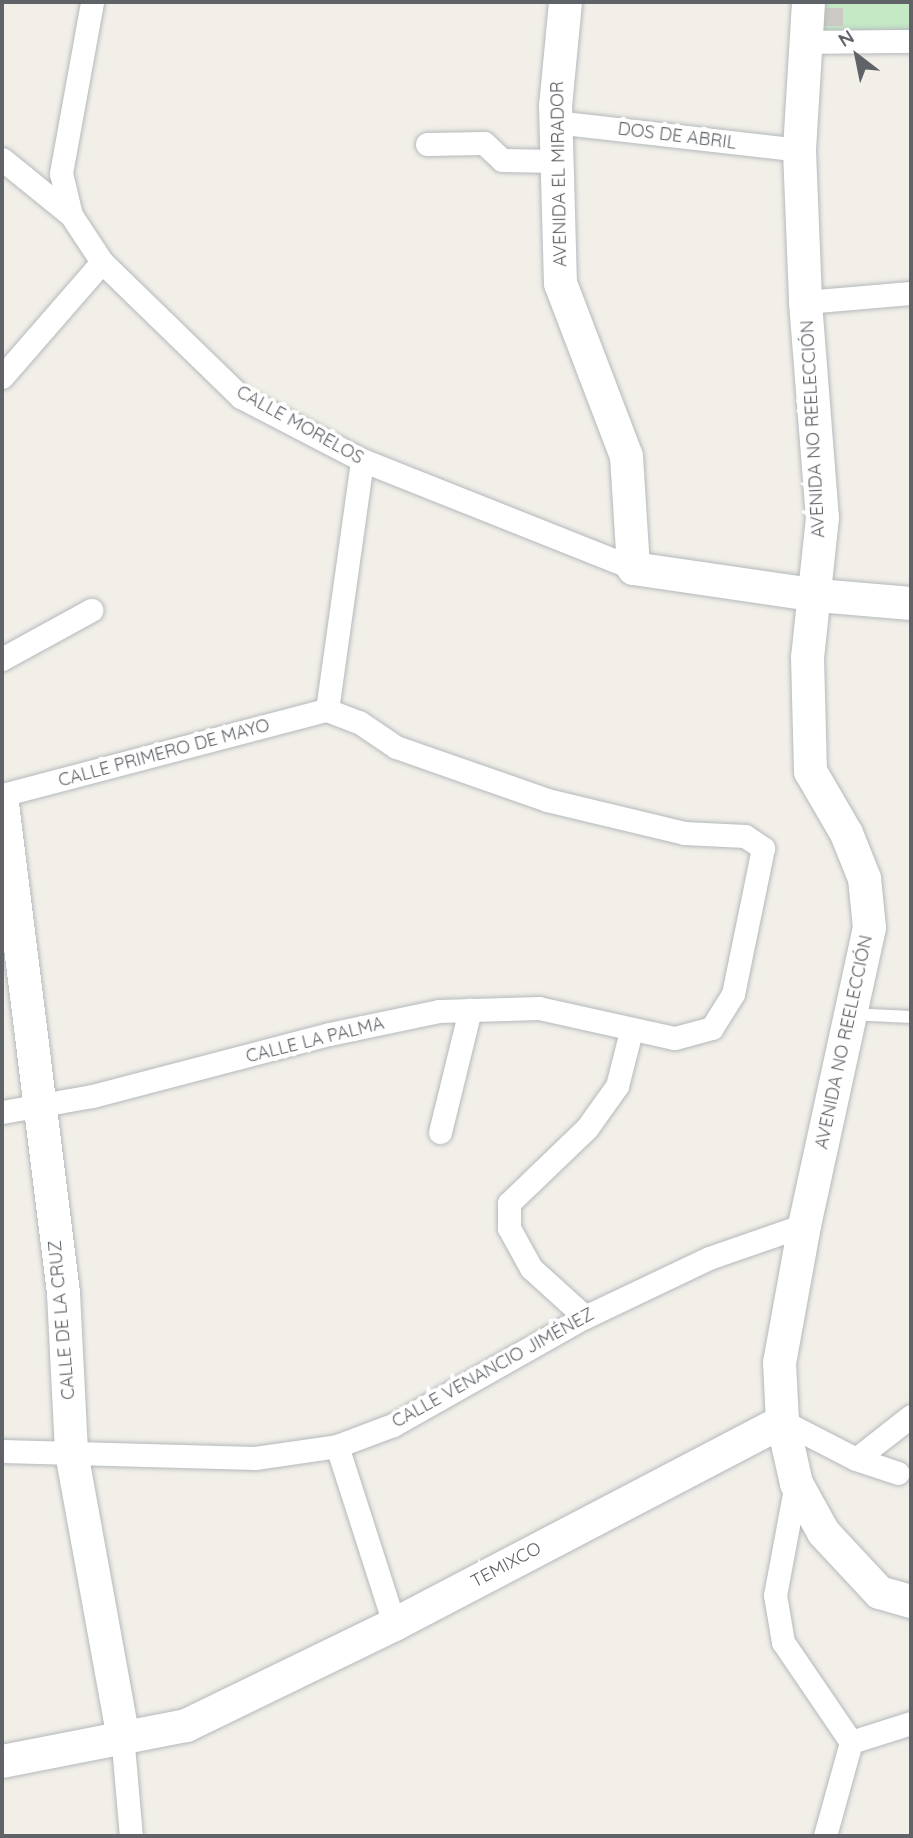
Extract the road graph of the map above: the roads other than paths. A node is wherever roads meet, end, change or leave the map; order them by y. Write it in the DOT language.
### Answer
graph roads {
  1 [pos="92,2"];
  2 [pos="565,2"];
  3 [pos="808,2"];
  4 [pos="807,41"];
  5 [pos="911,41"];
  6 [pos="555,122"];
  7 [pos="427,144"];
  8 [pos="799,150"];
  9 [pos="2,159"];
  10 [pos="556,161"];
  11 [pos="71,215"];
  12 [pos="102,262"];
  13 [pos="911,293"];
  14 [pos="805,302"];
  15 [pos="2,377"];
  16 [pos="362,460"];
  17 [pos="633,568"];
  18 [pos="817,595"];
  19 [pos="911,603"];
  20 [pos="91,610"];
  21 [pos="2,659"];
  22 [pos="327,710"];
  23 [pos="2,795"];
  24 [pos="2,803"];
  25 [pos="470,1010"];
  26 [pos="850,1014"];
  27 [pos="911,1017"];
  28 [pos="631,1031"];
  29 [pos="38,1106"];
  30 [pos="2,1112"];
  31 [pos="440,1132"];
  32 [pos="804,1225"];
  33 [pos="585,1317"];
  34 [pos="911,1416"];
  35 [pos="782,1422"];
  36 [pos="337,1446"];
  37 [pos="2,1451"];
  38 [pos="71,1452"];
  39 [pos="856,1458"];
  40 [pos="898,1473"];
  41 [pos="796,1483"];
  42 [pos="911,1601"];
  43 [pos="394,1624"];
  44 [pos="911,1723"];
  45 [pos="122,1734"];
  46 [pos="851,1742"];
  47 [pos="2,1761"];
  48 [pos="131,1836"];
  49 [pos="825,1836"];
  1 -- 11 [label="street"];
  2 -- 6 [label="main road, AVENIDA EL MIRADOR"];
  3 -- 4 [label="main road, AVENIDA NO REELECCIÓN"];
  4 -- 5 [label="street"];
  4 -- 8 [label="main road, AVENIDA NO REELECCIÓN"];
  6 -- 8 [label="street, DOS DE ABRIL"];
  6 -- 10 [label="main road, AVENIDA EL MIRADOR"];
  7 -- 10 [label="street"];
  8 -- 14 [label="main road, AVENIDA NO REELECCIÓN"];
  9 -- 11 [label="street, CALLE MORELOS"];
  10 -- 17 [label="main road, AVENIDA EL MIRADOR"];
  11 -- 12 [label="street, CALLE MORELOS"];
  12 -- 15 [label="street"];
  12 -- 16 [label="street, CALLE MORELOS"];
  13 -- 14 [label="street"];
  14 -- 18 [label="main road, AVENIDA NO REELECCIÓN"];
  16 -- 17 [label="street, CALLE MORELOS"];
  16 -- 22 [label="street"];
  17 -- 18 [label="main road"];
  18 -- 19 [label="main road"];
  18 -- 26 [label="main road, AVENIDA NO REELECCIÓN"];
  20 -- 21 [label="street"];
  22 -- 23 [label="street, CALLE PRIMERO DE MAYO"];
  22 -- 28 [label="street, CALLE LA PALMA"];
  24 -- 29 [label="main road, CALLE DE LA CRUZ"];
  25 -- 28 [label="street, CALLE LA PALMA"];
  25 -- 29 [label="street, CALLE LA PALMA"];
  25 -- 31 [label="street"];
  26 -- 27 [label="lane"];
  26 -- 32 [label="main road, AVENIDA NO REELECCIÓN"];
  28 -- 33 [label="street"];
  29 -- 30 [label="street, CALLE LA PALMA"];
  29 -- 38 [label="main road, CALLE DE LA CRUZ"];
  32 -- 33 [label="street, CALLE VENANCIO JIMÉNEZ"];
  32 -- 35 [label="main road, AVENIDA NO REELECCIÓN"];
  33 -- 36 [label="street, CALLE VENANCIO JIMÉNEZ"];
  34 -- 39 [label="street"];
  35 -- 39 [label="street"];
  35 -- 41 [label="main road"];
  35 -- 43 [label="main road, TEMIXCO"];
  36 -- 38 [label="street, CALLE VENANCIO JIMÉNEZ"];
  36 -- 43 [label="street"];
  37 -- 38 [label="street, CALLE VENANCIO JIMÉNEZ"];
  38 -- 45 [label="main road, CALLE DE LA CRUZ"];
  39 -- 40 [label="street"];
  41 -- 42 [label="main road"];
  41 -- 46 [label="street"];
  43 -- 45 [label="main road, TEMIXCO"];
  44 -- 46 [label="street"];
  45 -- 47 [label="main road, TEMIXCO"];
  45 -- 48 [label="street, CALLE DE LA CRUZ"];
  46 -- 49 [label="street"];
}
